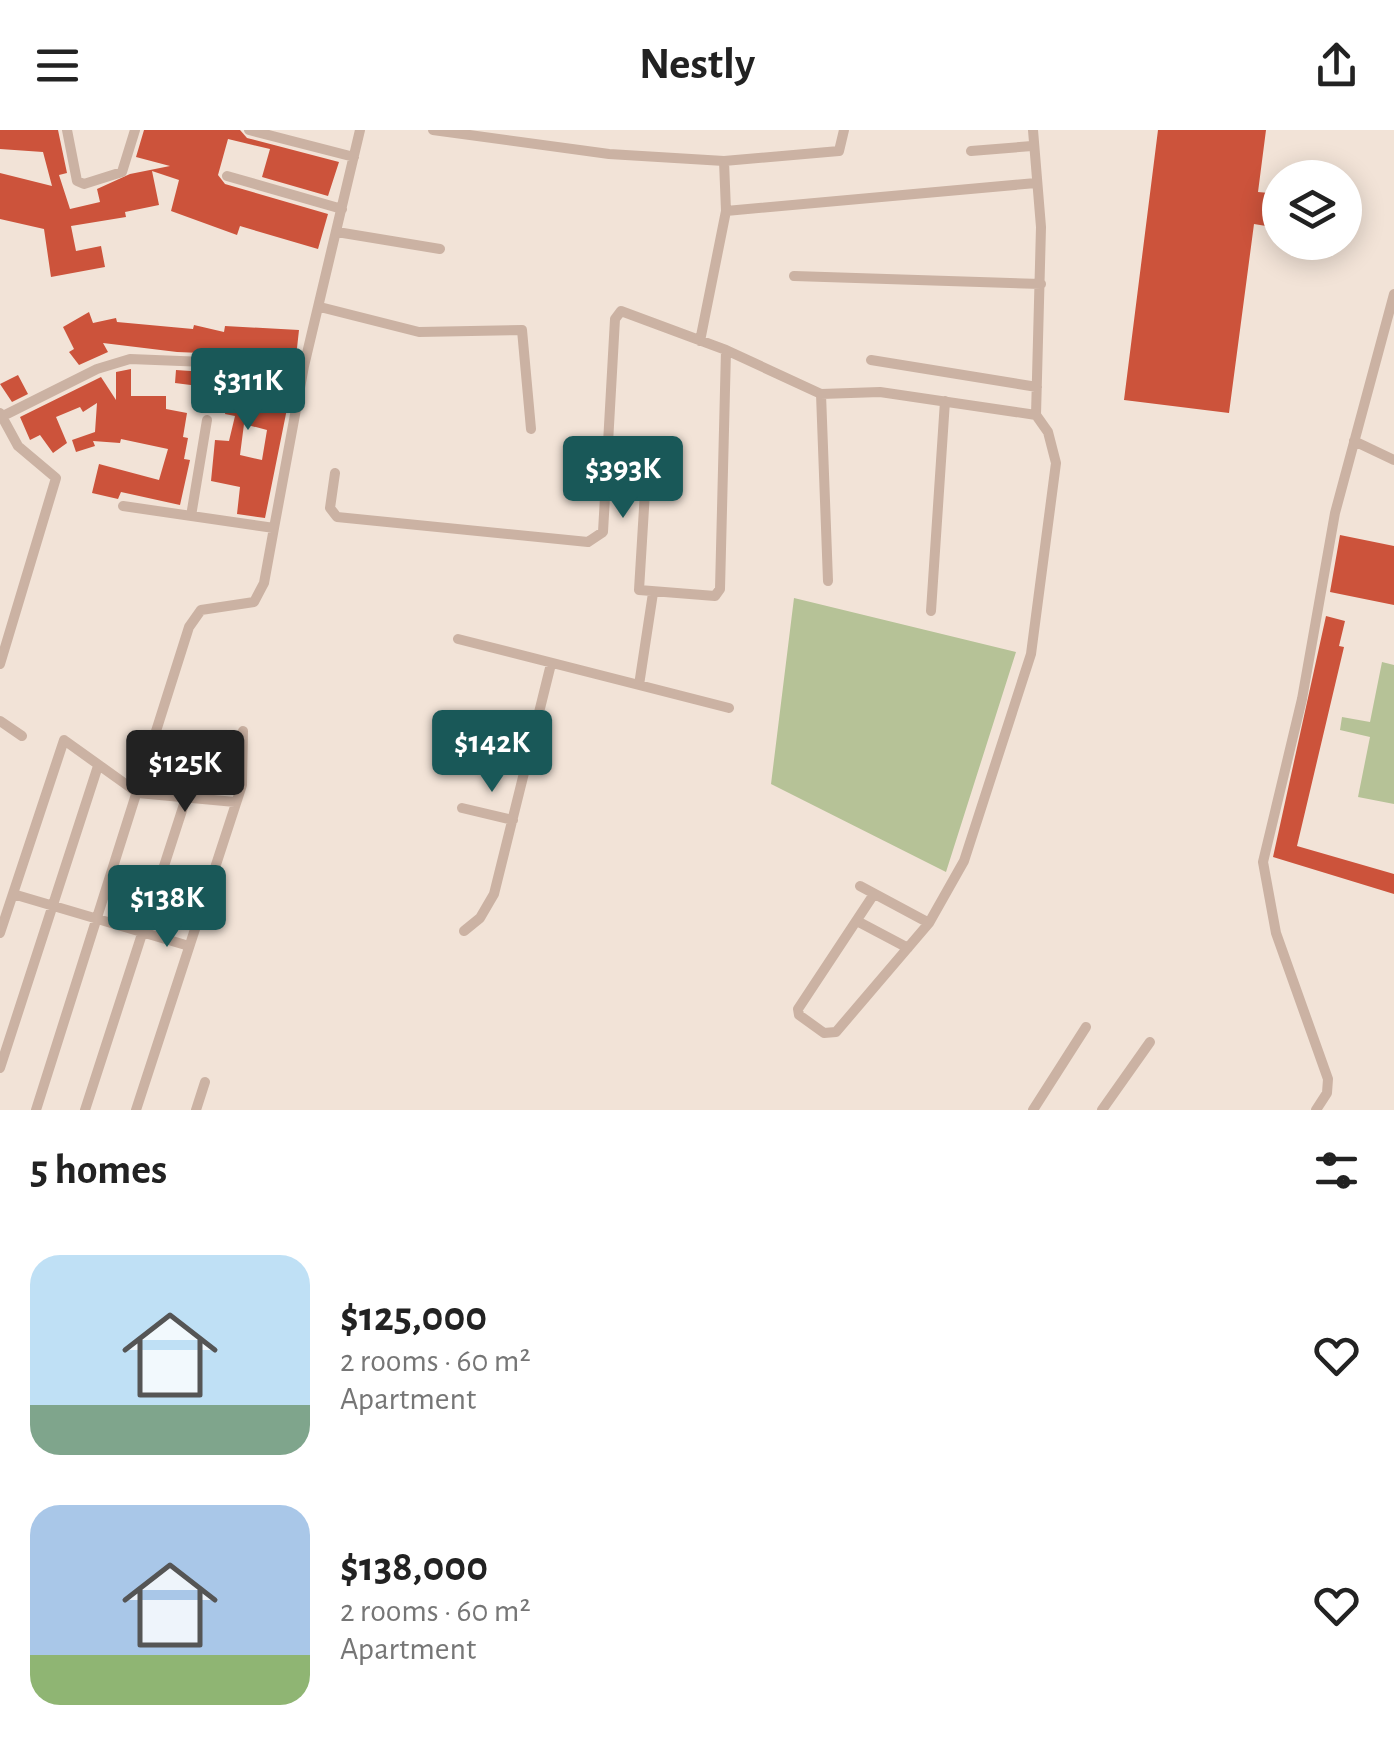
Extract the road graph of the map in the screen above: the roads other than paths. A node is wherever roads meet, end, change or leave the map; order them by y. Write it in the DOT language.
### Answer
graph roads {
  1 [pos="67,130"];
  2 [pos="135,130"];
  3 [pos="249,130"];
  4 [pos="360,130"];
  5 [pos="433,130"];
  6 [pos="844,130"];
  7 [pos="1033,130"];
  8 [pos="1032,146"];
  9 [pos="971,151"];
  10 [pos="354,157"];
  11 [pos="724,160"];
  12 [pos="227,176"];
  13 [pos="1036,183"];
  14 [pos="342,209"];
  15 [pos="726,211"];
  16 [pos="336,232"];
  17 [pos="440,249"];
  18 [pos="794,276"];
  19 [pos="1041,284"];
  20 [pos="1394,294"];
  21 [pos="320,307"];
  22 [pos="700,341"];
  23 [pos="726,350"];
  24 [pos="871,360"];
  25 [pos="304,366"];
  26 [pos="1037,387"];
  27 [pos="821,394"];
  28 [pos="945,401"];
  29 [pos="1,414"];
  30 [pos="1036,415"];
  31 [pos="208,420"];
  32 [pos="530,429"];
  33 [pos="1354,441"];
  34 [pos="647,460"];
  35 [pos="1394,460"];
  36 [pos="335,474"];
  37 [pos="123,506"];
  38 [pos="191,516"];
  39 [pos="274,528"];
  40 [pos="828,581"];
  41 [pos="653,592"];
  42 [pos="931,612"];
  43 [pos="458,639"];
  44 [pos="0,664"];
  45 [pos="552,664"];
  46 [pos="639,686"];
  47 [pos="729,708"];
  48 [pos="0,721"];
  49 [pos="244,731"];
  50 [pos="22,736"];
  51 [pos="98,766"];
  52 [pos="138,793"];
  53 [pos="187,796"];
  54 [pos="235,802"];
  55 [pos="462,808"];
  56 [pos="513,820"];
  57 [pos="860,886"];
  58 [pos="13,894"];
  59 [pos="874,894"];
  60 [pos="54,905"];
  61 [pos="97,918"];
  62 [pos="857,921"];
  63 [pos="929,923"];
  64 [pos="141,931"];
  65 [pos="464,931"];
  66 [pos="0,933"];
  67 [pos="189,946"];
  68 [pos="908,948"];
  69 [pos="1086,1027"];
  70 [pos="1150,1042"];
  71 [pos="0,1068"];
  72 [pos="205,1082"];
  73 [pos="36,1110"];
  74 [pos="85,1110"];
  75 [pos="136,1110"];
  76 [pos="196,1110"];
  77 [pos="1033,1110"];
  78 [pos="1102,1110"];
  79 [pos="1316,1110"];
  1 -- 2 [label="street"];
  3 -- 10 [label="street"];
  4 -- 10 [label="street"];
  5 -- 11 [label="street"];
  6 -- 11 [label="street"];
  7 -- 8 [label="street"];
  8 -- 9 [label="street"];
  8 -- 13 [label="street"];
  10 -- 14 [label="street"];
  11 -- 15 [label="street"];
  12 -- 14 [label="street"];
  13 -- 15 [label="street"];
  13 -- 19 [label="street"];
  14 -- 16 [label="street"];
  15 -- 22 [label="street"];
  16 -- 17 [label="street"];
  16 -- 21 [label="street"];
  18 -- 19 [label="street"];
  19 -- 26 [label="street"];
  20 -- 33 [label="street"];
  21 -- 25 [label="street"];
  21 -- 32 [label="street"];
  22 -- 23 [label="street"];
  22 -- 36 [label="street"];
  23 -- 27 [label="street"];
  23 -- 41 [label="street"];
  24 -- 26 [label="street"];
  25 -- 29 [label="street"];
  25 -- 39 [label="street"];
  26 -- 30 [label="street"];
  27 -- 28 [label="street"];
  27 -- 40 [label="street"];
  28 -- 30 [label="street"];
  28 -- 42 [label="street"];
  29 -- 44 [label="street"];
  30 -- 63 [label="street"];
  31 -- 38 [label="street"];
  33 -- 35 [label="street"];
  33 -- 79 [label="street"];
  34 -- 41 [label="street"];
  37 -- 38 [label="street"];
  38 -- 39 [label="street"];
  39 -- 52 [label="street"];
  41 -- 46 [label="street"];
  43 -- 45 [label="street"];
  45 -- 46 [label="street"];
  45 -- 56 [label="street"];
  46 -- 47 [label="street"];
  48 -- 50 [label="street"];
  49 -- 54 [label="street"];
  51 -- 52 [label="street"];
  51 -- 58 [label="street"];
  51 -- 60 [label="street"];
  52 -- 53 [label="street"];
  52 -- 61 [label="street"];
  53 -- 54 [label="street"];
  53 -- 64 [label="street"];
  54 -- 67 [label="street"];
  55 -- 56 [label="street"];
  56 -- 65 [label="street"];
  57 -- 59 [label="street"];
  58 -- 60 [label="street"];
  58 -- 66 [label="street"];
  59 -- 62 [label="street"];
  59 -- 63 [label="street"];
  60 -- 61 [label="street"];
  60 -- 71 [label="street"];
  61 -- 64 [label="street"];
  61 -- 73 [label="street"];
  62 -- 68 [label="street"];
  62 -- 68 [label="street"];
  63 -- 68 [label="street"];
  64 -- 67 [label="street"];
  64 -- 74 [label="street"];
  67 -- 75 [label="street"];
  69 -- 77 [label="street"];
  70 -- 78 [label="street"];
  72 -- 76 [label="street"];
}
